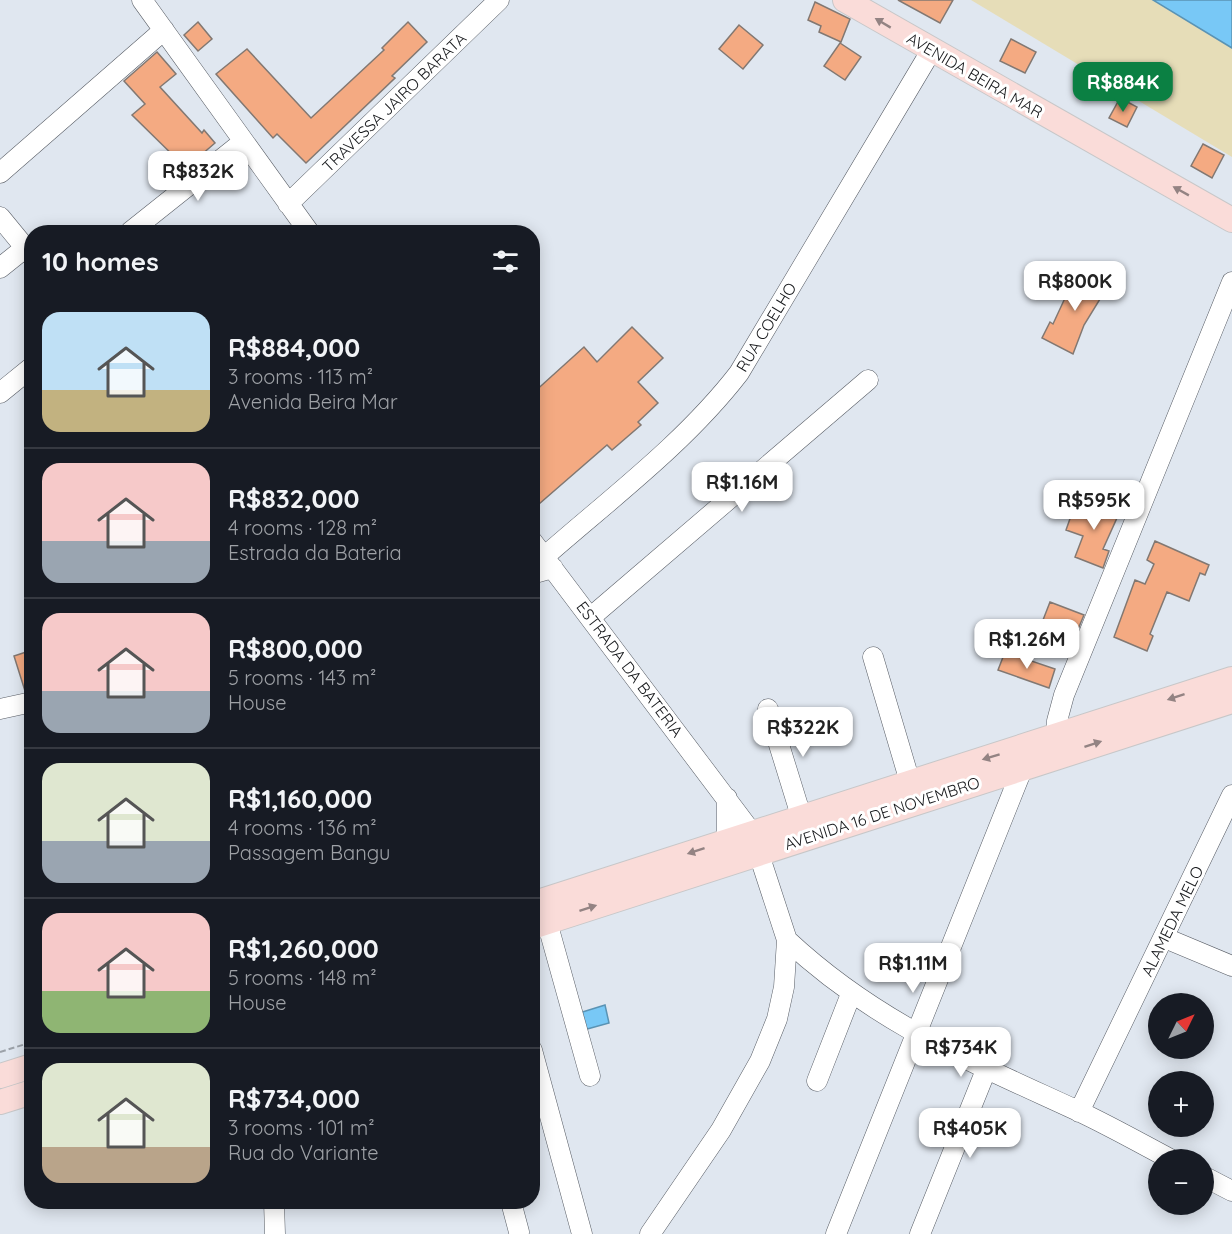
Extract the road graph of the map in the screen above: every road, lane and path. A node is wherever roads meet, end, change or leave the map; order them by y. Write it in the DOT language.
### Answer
graph roads {
  1 [pos="142,0"];
  2 [pos="499,0"];
  3 [pos="845,0"];
  4 [pos="164,30"];
  5 [pos="931,51"];
  6 [pos="243,142"];
  7 [pos="0,172"];
  8 [pos="288,204"];
  9 [pos="0,217"];
  10 [pos="1232,220"];
  11 [pos="139,225"];
  12 [pos="304,225"];
  13 [pos="24,247"];
  14 [pos="24,254"];
  15 [pos="0,268"];
  16 [pos="1232,282"];
  17 [pos="24,374"];
  18 [pos="868,380"];
  19 [pos="0,393"];
  20 [pos="543,556"];
  21 [pos="591,617"];
  22 [pos="873,657"];
  23 [pos="1232,679"];
  24 [pos="1232,700"];
  25 [pos="24,704"];
  26 [pos="768,708"];
  27 [pos="0,710"];
  28 [pos="1056,746"];
  29 [pos="1023,767"];
  30 [pos="910,782"];
  31 [pos="727,798"];
  32 [pos="1229,807"];
  33 [pos="802,819"];
  34 [pos="756,842"];
  35 [pos="729,851"];
  36 [pos="540,916"];
  37 [pos="540,926"];
  38 [pos="1165,938"];
  39 [pos="787,940"];
  40 [pos="1232,966"];
  41 [pos="850,994"];
  42 [pos="917,1034"];
  43 [pos="24,1045"];
  44 [pos="0,1053"];
  45 [pos="24,1068"];
  46 [pos="986,1070"];
  47 [pos="0,1076"];
  48 [pos="590,1076"];
  49 [pos="540,1079"];
  50 [pos="817,1081"];
  51 [pos="24,1094"];
  52 [pos="0,1102"];
  53 [pos="1079,1112"];
  54 [pos="1151,1149"];
  55 [pos="1214,1182"];
  56 [pos="1232,1191"];
  57 [pos="274,1209"];
  58 [pos="513,1209"];
  59 [pos="519,1232"];
  60 [pos="275,1234"];
  61 [pos="582,1234"];
  62 [pos="650,1234"];
  63 [pos="836,1234"];
  64 [pos="920,1234"];
  1 -- 4 [label="street"];
  2 -- 8 [label="street, TRAVESSA JAIRO BARATA"];
  5 -- 3 [label="main road, AVENIDA BEIRA MAR, one-way"];
  4 -- 6 [label="street"];
  4 -- 7 [label="street"];
  10 -- 5 [label="main road, AVENIDA BEIRA MAR, one-way"];
  5 -- 20 [label="street, RUA COELHO"];
  6 -- 8 [label="street"];
  6 -- 11 [label="street"];
  8 -- 12 [label="street"];
  9 -- 13 [label="street"];
  14 -- 15 [label="street"];
  16 -- 28 [label="street"];
  17 -- 19 [label="street"];
  18 -- 21 [label="street"];
  20 -- 21 [label="street, ESTRADA DA BATERIA"];
  21 -- 31 [label="street, ESTRADA DA BATERIA"];
  22 -- 30 [label="street"];
  23 -- 28 [label="main road, AVENIDA 16 DE NOVEMBRO, one-way"];
  28 -- 24 [label="main road, AVENIDA 16 DE NOVEMBRO, one-way"];
  25 -- 27 [label="street"];
  26 -- 33 [label="street"];
  28 -- 29 [label="main road, AVENIDA 16 DE NOVEMBRO"];
  28 -- 30 [label="main road, AVENIDA 16 DE NOVEMBRO, one-way"];
  29 -- 34 [label="main road, AVENIDA 16 DE NOVEMBRO"];
  29 -- 42 [label="street"];
  30 -- 33 [label="main road, AVENIDA 16 DE NOVEMBRO"];
  31 -- 34 [label="street, ESTRADA DA BATERIA"];
  31 -- 35 [label="street"];
  32 -- 38 [label="street, ALAMEDA MELO"];
  33 -- 34 [label="main road, AVENIDA 16 DE NOVEMBRO"];
  34 -- 35 [label="main road, AVENIDA 16 DE NOVEMBRO"];
  34 -- 39 [label="street, ESTRADA DA BATERIA"];
  35 -- 36 [label="main road, AVENIDA 16 DE NOVEMBRO"];
  37 -- 48 [label="street"];
  38 -- 40 [label="street"];
  38 -- 53 [label="street, ALAMEDA MELO"];
  39 -- 41 [label="street"];
  39 -- 62 [label="street"];
  41 -- 42 [label="street"];
  41 -- 50 [label="street"];
  42 -- 46 [label="street"];
  42 -- 63 [label="street"];
  43 -- 44 [label="path"];
  45 -- 47 [label="main road"];
  46 -- 53 [label="street"];
  46 -- 64 [label="street"];
  49 -- 61 [label="street"];
  51 -- 52 [label="main road"];
  53 -- 54 [label="street"];
  55 -- 56 [label="street"];
  57 -- 60 [label="street"];
  58 -- 59 [label="street"];
}
